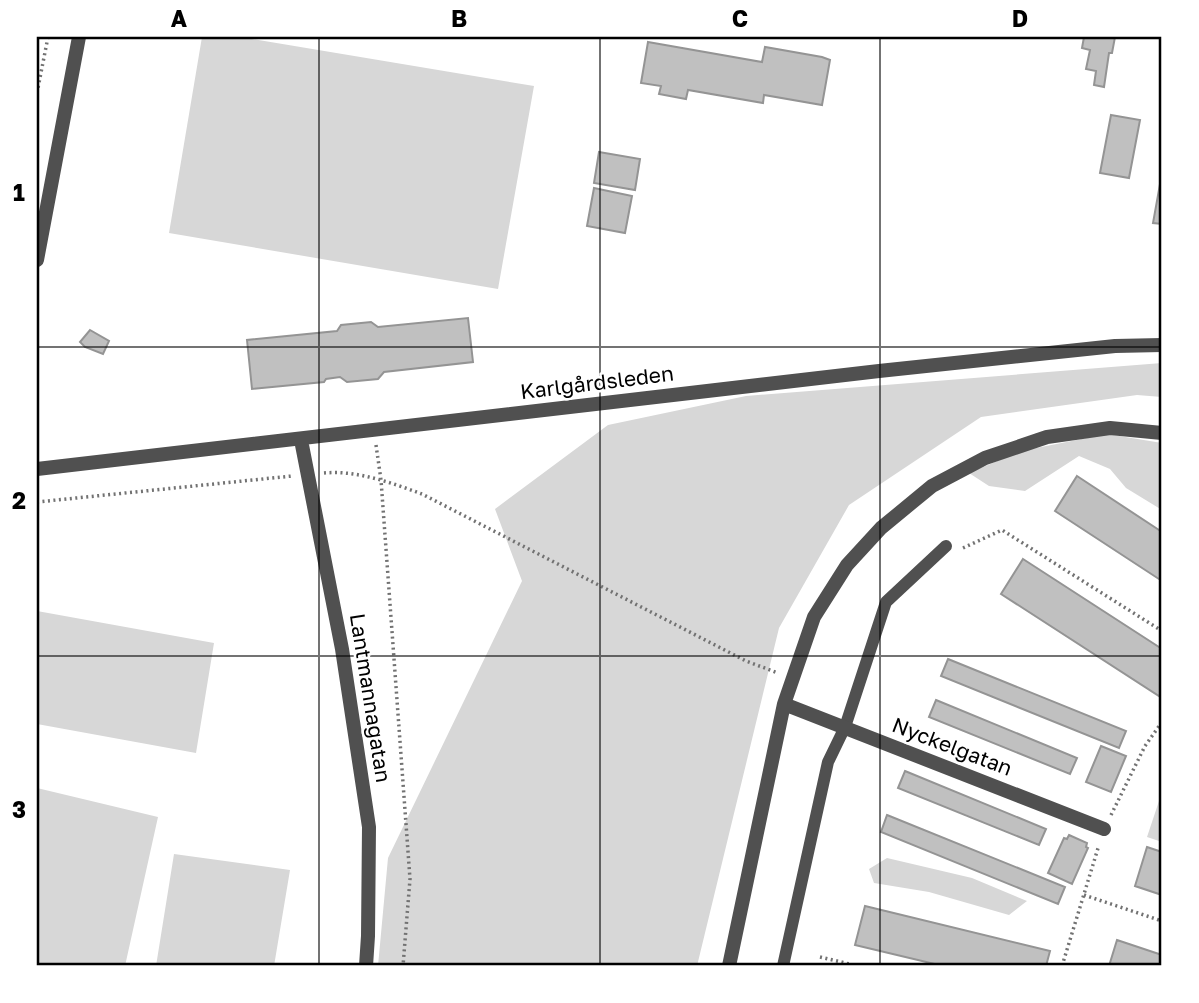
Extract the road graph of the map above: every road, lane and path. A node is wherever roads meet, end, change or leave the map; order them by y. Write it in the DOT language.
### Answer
graph roads {
  1 [pos="48,37"];
  2 [pos="79,37"];
  3 [pos="37,93"];
  4 [pos="37,260"];
  5 [pos="1162,345"];
  6 [pos="374,431"];
  7 [pos="1162,433"];
  8 [pos="301,440"];
  9 [pos="37,469"];
  10 [pos="309,475"];
  11 [pos="381,480"];
  12 [pos="37,502"];
  13 [pos="946,546"];
  14 [pos="1162,631"];
  15 [pos="793,678"];
  16 [pos="785,704"];
  17 [pos="845,727"];
  18 [pos="1104,829"];
  19 [pos="1083,895"];
  20 [pos="1162,921"];
  21 [pos="820,957"];
  22 [pos="366,966"];
  23 [pos="403,966"];
  24 [pos="729,966"];
  25 [pos="783,966"];
  26 [pos="859,966"];
  1 -- 3 [label="path"];
  2 -- 4 [label="street"];
  5 -- 6 [label="street, Karlgårdsleden"];
  6 -- 8 [label="street, Karlgårdsleden"];
  6 -- 11 [label="path"];
  7 -- 15 [label="street"];
  8 -- 9 [label="street, Karlgårdsleden"];
  8 -- 10 [label="street, Lantmannagatan"];
  10 -- 11 [label="path"];
  10 -- 12 [label="path"];
  10 -- 22 [label="street, Lantmannagatan"];
  11 -- 15 [label="path"];
  11 -- 23 [label="path"];
  13 -- 14 [label="path"];
  13 -- 17 [label="lane"];
  15 -- 16 [label="street"];
  16 -- 17 [label="street, Nyckelgatan"];
  16 -- 24 [label="street"];
  17 -- 18 [label="street, Nyckelgatan"];
  17 -- 25 [label="lane"];
  19 -- 20 [label="path"];
  21 -- 26 [label="path"];
}
